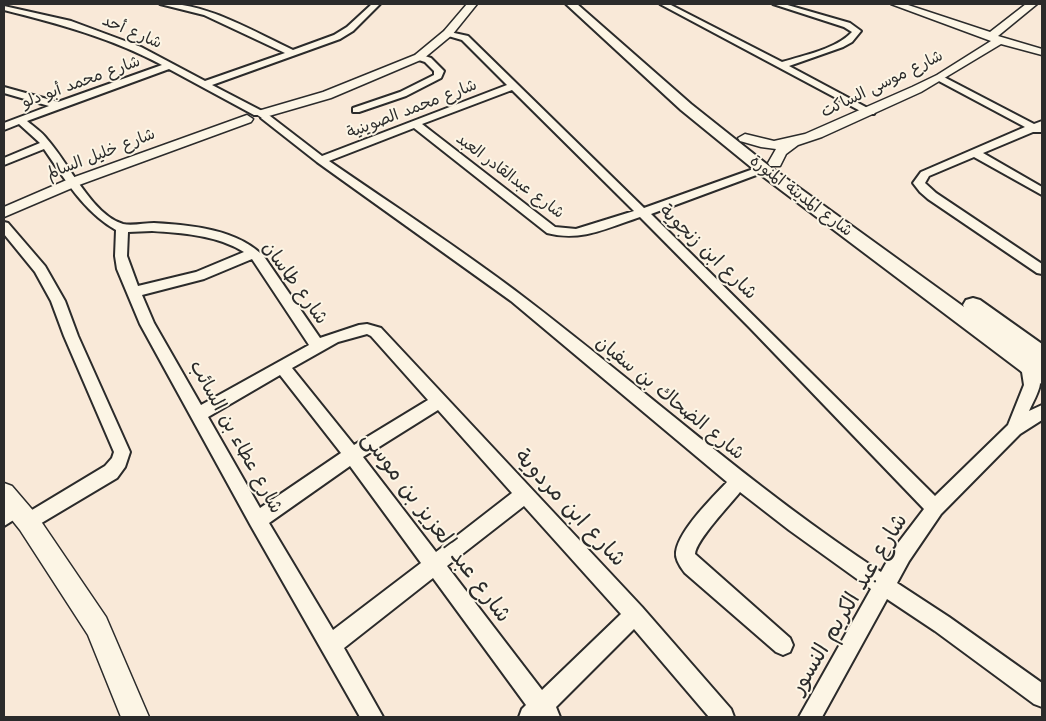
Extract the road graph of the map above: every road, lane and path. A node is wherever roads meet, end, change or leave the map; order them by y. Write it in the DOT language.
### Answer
graph roads {
  1 [pos="13,4"];
  2 [pos="164,4"];
  3 [pos="214,4"];
  4 [pos="376,4"];
  5 [pos="472,4"];
  6 [pos="570,4"];
  7 [pos="583,4"];
  8 [pos="664,4"];
  9 [pos="776,4"];
  10 [pos="899,4"];
  11 [pos="1032,4"];
  12 [pos="4,8"];
  13 [pos="201,11"];
  14 [pos="1008,25"];
  15 [pos="448,33"];
  16 [pos="994,39"];
  17 [pos="1042,52"];
  18 [pos="294,53"];
  19 [pos="419,56"];
  20 [pos="169,66"];
  21 [pos="781,66"];
  22 [pos="940,78"];
  23 [pos="203,85"];
  24 [pos="513,86"];
  25 [pos="4,90"];
  26 [pos="58,105"];
  27 [pos="294,105"];
  28 [pos="356,110"];
  29 [pos="870,112"];
  30 [pos="259,119"];
  31 [pos="20,120"];
  32 [pos="414,123"];
  33 [pos="4,127"];
  34 [pos="1039,128"];
  35 [pos="745,138"];
  36 [pos="793,143"];
  37 [pos="46,144"];
  38 [pos="974,152"];
  39 [pos="321,160"];
  40 [pos="4,162"];
  41 [pos="769,166"];
  42 [pos="74,182"];
  43 [pos="1042,192"];
  44 [pos="4,212"];
  45 [pos="641,213"];
  46 [pos="4,226"];
  47 [pos="122,228"];
  48 [pos="254,253"];
  49 [pos="1042,270"];
  50 [pos="133,292"];
  51 [pos="318,347"];
  52 [pos="1042,355"];
  53 [pos="1019,358"];
  54 [pos="283,368"];
  55 [pos="1042,375"];
  56 [pos="439,401"];
  57 [pos="1042,412"];
  58 [pos="198,414"];
  59 [pos="1014,429"];
  60 [pos="352,455"];
  61 [pos="739,481"];
  62 [pos="525,494"];
  63 [pos="935,508"];
  64 [pos="13,510"];
  65 [pos="257,520"];
  66 [pos="434,564"];
  67 [pos="883,586"];
  68 [pos="634,614"];
  69 [pos="331,645"];
  70 [pos="783,645"];
  71 [pos="1042,696"];
  72 [pos="540,714"];
  73 [pos="135,717"];
  74 [pos="372,717"];
  75 [pos="723,717"];
  76 [pos="810,717"];
  1 -- 12 [label="street"];
  2 -- 13 [label="street"];
  3 -- 13 [label="street"];
  4 -- 18 [label="street"];
  5 -- 15 [label="street, شارع خليل السالم"];
  6 -- 41 [label="main road, شارع المدينة المنورة"];
  7 -- 35 [label="main road, شارع المدينة المنورة"];
  8 -- 21 [label="street"];
  9 -- 21 [label="street"];
  10 -- 16 [label="street"];
  11 -- 14 [label="street, شارع موسى الساكت"];
  12 -- 20 [label="street, شارع أحد"];
  13 -- 18 [label="street"];
  14 -- 16 [label="street, شارع موسى الساكت"];
  15 -- 19 [label="street, شارع خليل السالم"];
  15 -- 24 [label="street, شارع ابن زنجوية"];
  16 -- 17 [label="street"];
  16 -- 22 [label="street, شارع موسى الساكت"];
  18 -- 23 [label="street"];
  19 -- 27 [label="street, شارع خليل السالم"];
  19 -- 28 [label="street"];
  20 -- 23 [label="street, شارع أحد"];
  20 -- 26 [label="street, شارع محمد أبو دلو"];
  21 -- 29 [label="street"];
  22 -- 29 [label="street, شارع موسى الساكت"];
  22 -- 34 [label="street"];
  23 -- 30 [label="street, شارع أحد"];
  24 -- 32 [label="street, شارع محمد الصوينية"];
  24 -- 45 [label="street, شارع ابن زنجوية"];
  25 -- 26 [label="street"];
  26 -- 31 [label="street, شارع محمد أبو دلو"];
  27 -- 30 [label="street, شارع خليل السالم"];
  29 -- 36 [label="street, شارع موسى الساكت"];
  30 -- 39 [label="street, شارع الضحاك بن سفيان"];
  30 -- 42 [label="street, شارع خليل السالم"];
  31 -- 33 [label="street, شارع محمد أبو دلو"];
  31 -- 37 [label="street"];
  32 -- 39 [label="street, شارع محمد الصوينية"];
  32 -- 45 [label="street, شارع عبدالقادر العبد"];
  34 -- 38 [label="street"];
  35 -- 36 [label="street, شارع موسى الساكت"];
  35 -- 41 [label="main road, شارع المدينة المنورة"];
  36 -- 41 [label="street, شارع موسى الساكت"];
  37 -- 40 [label="street"];
  37 -- 42 [label="street"];
  38 -- 43 [label="street"];
  38 -- 49 [label="street"];
  39 -- 61 [label="street, شارع الضحاك بن سفيان"];
  41 -- 45 [label="street, شارع عبدالقادر العبد"];
  41 -- 52 [label="main road, شارع المدينة المنورة"];
  41 -- 53 [label="main road, شارع المدينة المنورة"];
  42 -- 44 [label="street, شارع خليل السالم"];
  42 -- 47 [label="street"];
  45 -- 63 [label="street, شارع ابن زنجوية"];
  46 -- 64 [label="street"];
  47 -- 48 [label="street, شارع طاسان"];
  47 -- 50 [label="street, شارع عطاء بن السائب"];
  48 -- 50 [label="street"];
  48 -- 51 [label="street, شارع طاسان"];
  50 -- 58 [label="street, شارع عطاء بن السائب"];
  51 -- 54 [label="street"];
  51 -- 56 [label="street, شارع ابن مردوية"];
  53 -- 55 [label="main road, شارع المدينة المنورة"];
  53 -- 59 [label="street, شارع عبد الكريم النسور"];
  54 -- 58 [label="street"];
  54 -- 60 [label="street, شارع عبد العزيز بن موسى"];
  56 -- 60 [label="street"];
  56 -- 62 [label="street, شارع ابن مردوية"];
  57 -- 59 [label="street, شارع عبد الكريم النسور"];
  58 -- 65 [label="street, شارع عطاء بن السائب"];
  59 -- 63 [label="street, شارع عبد الكريم النسور"];
  60 -- 65 [label="street"];
  60 -- 66 [label="street, شارع عبد العزيز بن موسى"];
  61 -- 67 [label="street, شارع الضحاك بن سفيان"];
  61 -- 70 [label="street"];
  62 -- 66 [label="street"];
  62 -- 68 [label="street, شارع ابن مردوية"];
  63 -- 67 [label="street, شارع عبد الكريم النسور"];
  64 -- 73 [label="street"];
  65 -- 69 [label="street, شارع عطاء بن السائب"];
  66 -- 69 [label="street"];
  66 -- 72 [label="street, شارع عبد العزيز بن موسى"];
  67 -- 71 [label="street, شارع الضحاك بن سفيان"];
  67 -- 76 [label="street, شارع عبد الكريم النسور"];
  68 -- 72 [label="street"];
  68 -- 75 [label="street, شارع ابن مردوية"];
  69 -- 74 [label="street, شارع عطاء بن السائب"];
}
